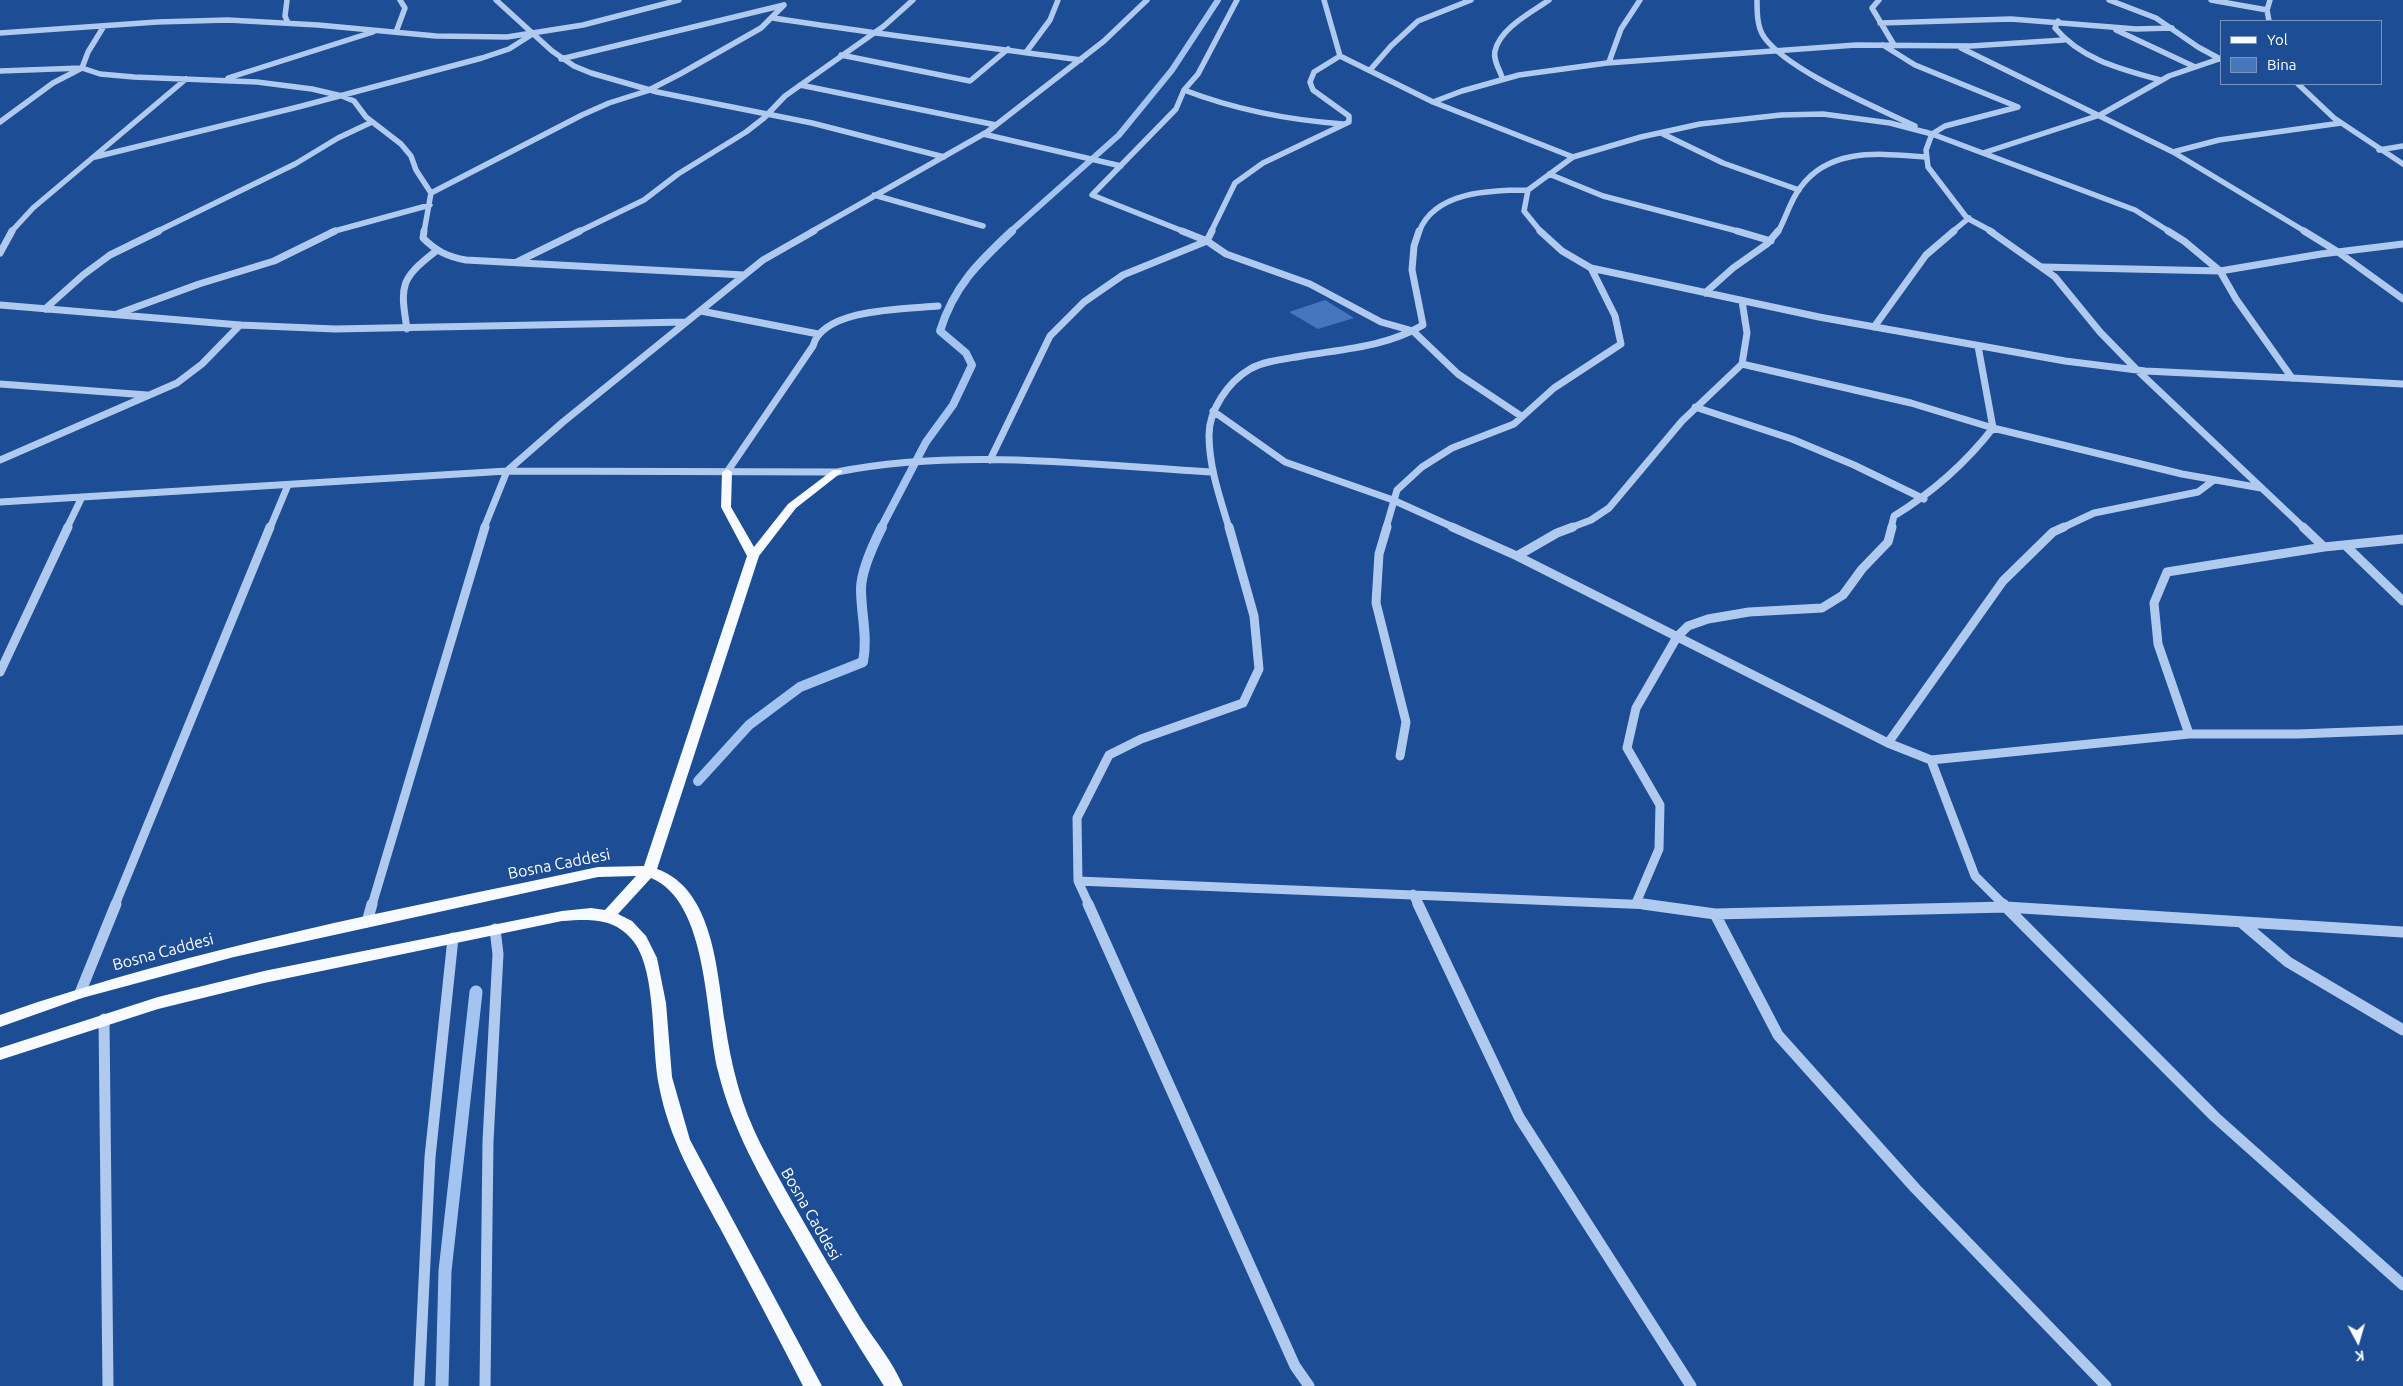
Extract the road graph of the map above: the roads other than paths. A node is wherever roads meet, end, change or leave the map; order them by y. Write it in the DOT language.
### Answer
graph roads {
  1 [pos="287,0"];
  2 [pos="400,0"];
  3 [pos="496,0"];
  4 [pos="645,0"];
  5 [pos="678,0"];
  6 [pos="913,0"];
  7 [pos="1058,0"];
  8 [pos="1146,0"];
  9 [pos="1237,0"];
  10 [pos="1324,0"];
  11 [pos="1471,0"];
  12 [pos="1548,0"];
  13 [pos="1640,0"];
  14 [pos="1756,0"];
  15 [pos="1879,0"];
  16 [pos="2109,0"];
  17 [pos="2211,0"];
  18 [pos="2270,0"];
  19 [pos="659,6"];
  20 [pos="2267,10"];
  21 [pos="773,18"];
  22 [pos="2269,20"];
  23 [pos="2058,21"];
  24 [pos="288,23"];
  25 [pos="1880,23"];
  26 [pos="104,26"];
  27 [pos="2108,27"];
  28 [pos="2172,28"];
  29 [pos="378,30"];
  30 [pos="396,32"];
  31 [pos="0,33"];
  32 [pos="532,34"];
  33 [pos="873,34"];
  34 [pos="2064,40"];
  35 [pos="1883,45"];
  36 [pos="1894,45"];
  37 [pos="1958,46"];
  38 [pos="1008,49"];
  39 [pos="1774,50"];
  40 [pos="1027,52"];
  41 [pos="841,56"];
  42 [pos="1340,56"];
  43 [pos="2220,58"];
  44 [pos="561,59"];
  45 [pos="2220,59"];
  46 [pos="1081,60"];
  47 [pos="1609,62"];
  48 [pos="2195,67"];
  49 [pos="82,68"];
  50 [pos="1370,70"];
  51 [pos="0,71"];
  52 [pos="1502,77"];
  53 [pos="186,79"];
  54 [pos="224,79"];
  55 [pos="2160,80"];
  56 [pos="2299,85"];
  57 [pos="800,86"];
  58 [pos="647,90"];
  59 [pos="1184,90"];
  60 [pos="342,96"];
  61 [pos="1432,102"];
  62 [pos="768,114"];
  63 [pos="2100,115"];
  64 [pos="0,122"];
  65 [pos="372,122"];
  66 [pos="2341,123"];
  67 [pos="1344,124"];
  68 [pos="996,125"];
  69 [pos="1661,132"];
  70 [pos="983,134"];
  71 [pos="1932,134"];
  72 [pos="2403,146"];
  73 [pos="2379,150"];
  74 [pos="2173,152"];
  75 [pos="1983,153"];
  76 [pos="95,156"];
  77 [pos="1082,157"];
  78 [pos="1573,157"];
  79 [pos="1927,157"];
  80 [pos="944,158"];
  81 [pos="1106,162"];
  82 [pos="2403,164"];
  83 [pos="1121,166"];
  84 [pos="1548,174"];
  85 [pos="1528,190"];
  86 [pos="1799,190"];
  87 [pos="431,192"];
  88 [pos="874,195"];
  89 [pos="430,205"];
  90 [pos="1969,218"];
  91 [pos="983,226"];
  92 [pos="1207,241"];
  93 [pos="1770,241"];
  94 [pos="2403,244"];
  95 [pos="436,252"];
  96 [pos="2338,252"];
  97 [pos="0,253"];
  98 [pos="516,263"];
  99 [pos="2042,267"];
  100 [pos="1591,268"];
  101 [pos="2220,271"];
  102 [pos="744,276"];
  103 [pos="1705,293"];
  104 [pos="2403,299"];
  105 [pos="1742,301"];
  106 [pos="0,305"];
  107 [pos="938,306"];
  108 [pos="45,309"];
  109 [pos="700,310"];
  110 [pos="116,314"];
  111 [pos="686,322"];
  112 [pos="240,325"];
  113 [pos="1874,327"];
  114 [pos="407,329"];
  115 [pos="1412,331"];
  116 [pos="818,334"];
  117 [pos="1978,346"];
  118 [pos="1742,364"];
  119 [pos="2137,370"];
  120 [pos="2292,379"];
  121 [pos="0,384"];
  122 [pos="2403,384"];
  123 [pos="150,395"];
  124 [pos="1695,408"];
  125 [pos="1213,411"];
  126 [pos="1521,416"];
  127 [pos="1993,428"];
  128 [pos="0,460"];
  129 [pos="990,460"];
  130 [pos="867,465"];
  131 [pos="507,471"];
  132 [pos="727,472"];
  133 [pos="837,472"];
  134 [pos="1213,472"];
  135 [pos="2214,480"];
  136 [pos="288,485"];
  137 [pos="2261,488"];
  138 [pos="82,497"];
  139 [pos="1924,499"];
  140 [pos="1393,500"];
  141 [pos="0,502"];
  142 [pos="2403,539"];
  143 [pos="2345,545"];
  144 [pos="2324,547"];
  145 [pos="753,556"];
  146 [pos="1517,556"];
  147 [pos="2403,602"];
  148 [pos="1677,636"];
  149 [pos="0,672"];
  150 [pos="2403,730"];
  151 [pos="2189,734"];
  152 [pos="1888,743"];
  153 [pos="1400,756"];
  154 [pos="1931,760"];
  155 [pos="649,871"];
  156 [pos="1078,881"];
  157 [pos="1413,894"];
  158 [pos="1636,903"];
  159 [pos="2006,907"];
  160 [pos="1715,914"];
  161 [pos="608,916"];
  162 [pos="367,922"];
  163 [pos="2241,922"];
  164 [pos="495,929"];
  165 [pos="2403,932"];
  166 [pos="453,938"];
  167 [pos="80,993"];
  168 [pos="104,1019"];
  169 [pos="0,1021"];
  170 [pos="2403,1030"];
  171 [pos="0,1054"];
  172 [pos="2403,1285"];
  173 [pos="108,1386"];
  174 [pos="419,1386"];
  175 [pos="485,1386"];
  176 [pos="813,1386"];
  177 [pos="894,1386"];
  178 [pos="1309,1386"];
  179 [pos="1691,1386"];
  180 [pos="2106,1386"];
  1 -- 24 [label="street"];
  2 -- 30 [label="street"];
  3 -- 32 [label="street"];
  4 -- 19 [label="street"];
  5 -- 19 [label="street"];
  6 -- 33 [label="street"];
  7 -- 40 [label="street"];
  8 -- 46 [label="street"];
  9 -- 59 [label="street"];
  10 -- 42 [label="street"];
  11 -- 50 [label="street"];
  12 -- 52 [label="street"];
  13 -- 47 [label="street"];
  14 -- 39 [label="street"];
  15 -- 25 [label="street"];
  16 -- 28 [label="street"];
  17 -- 20 [label="street"];
  18 -- 20 [label="street"];
  19 -- 32 [label="street"];
  20 -- 22 [label="street"];
  21 -- 33 [label="street"];
  21 -- 44 [label="street"];
  21 -- 58 [label="street"];
  23 -- 25 [label="street"];
  23 -- 27 [label="street"];
  23 -- 34 [label="street"];
  24 -- 26 [label="street"];
  24 -- 29 [label="street"];
  25 -- 36 [label="street"];
  26 -- 31 [label="street"];
  26 -- 49 [label="street"];
  27 -- 28 [label="street"];
  27 -- 48 [label="street"];
  28 -- 43 [label="street"];
  29 -- 30 [label="street"];
  29 -- 54 [label="street"];
  30 -- 32 [label="street"];
  32 -- 44 [label="street"];
  32 -- 60 [label="street"];
  33 -- 38 [label="street"];
  33 -- 41 [label="street"];
  34 -- 37 [label="street"];
  34 -- 55 [label="street"];
  35 -- 36 [label="street"];
  35 -- 39 [label="street"];
  35 -- 71 [label="street"];
  36 -- 37 [label="street"];
  37 -- 63 [label="street"];
  38 -- 40 [label="street"];
  38 -- 41 [label="street"];
  39 -- 47 [label="street"];
  39 -- 71 [label="street"];
  40 -- 46 [label="street"];
  41 -- 57 [label="street"];
  42 -- 50 [label="street"];
  42 -- 67 [label="street"];
  44 -- 58 [label="street"];
  45 -- 48 [label="street"];
  46 -- 68 [label="street"];
  47 -- 52 [label="street"];
  48 -- 55 [label="street"];
  49 -- 51 [label="street"];
  49 -- 53 [label="street"];
  49 -- 64 [label="street"];
  50 -- 61 [label="street"];
  52 -- 61 [label="street"];
  53 -- 54 [label="street"];
  53 -- 76 [label="street"];
  54 -- 60 [label="street"];
  55 -- 63 [label="street"];
  56 -- 66 [label="street"];
  57 -- 62 [label="street"];
  57 -- 68 [label="street"];
  58 -- 62 [label="street"];
  58 -- 87 [label="street"];
  59 -- 67 [label="street"];
  59 -- 83 [label="street"];
  60 -- 65 [label="street"];
  60 -- 76 [label="street"];
  61 -- 78 [label="street"];
  62 -- 80 [label="street"];
  62 -- 98 [label="street"];
  63 -- 74 [label="street"];
  63 -- 75 [label="street"];
  65 -- 87 [label="street"];
  65 -- 108 [label="street"];
  66 -- 73 [label="street"];
  66 -- 74 [label="street"];
  67 -- 92 [label="street"];
  68 -- 70 [label="street"];
  69 -- 71 [label="street"];
  69 -- 78 [label="street"];
  69 -- 86 [label="street"];
  70 -- 77 [label="street"];
  70 -- 80 [label="street"];
  71 -- 75 [label="street"];
  71 -- 79 [label="street"];
  72 -- 73 [label="street"];
  73 -- 82 [label="street"];
  74 -- 96 [label="street"];
  75 -- 101 [label="street"];
  76 -- 97 [label="street"];
  77 -- 81 [label="street"];
  78 -- 84 [label="street"];
  79 -- 86 [label="street"];
  79 -- 90 [label="street"];
  80 -- 88 [label="street"];
  81 -- 83 [label="street"];
  83 -- 92 [label="street"];
  84 -- 85 [label="street"];
  84 -- 93 [label="street"];
  85 -- 100 [label="street"];
  85 -- 115 [label="street"];
  86 -- 93 [label="street"];
  87 -- 89 [label="street"];
  88 -- 91 [label="street"];
  88 -- 102 [label="street"];
  89 -- 95 [label="street"];
  89 -- 110 [label="street"];
  90 -- 99 [label="street"];
  90 -- 113 [label="street"];
  92 -- 115 [label="street"];
  92 -- 129 [label="street"];
  93 -- 103 [label="street"];
  94 -- 96 [label="street"];
  95 -- 98 [label="street"];
  95 -- 114 [label="street"];
  96 -- 101 [label="street"];
  96 -- 104 [label="street"];
  98 -- 102 [label="street"];
  99 -- 101 [label="street"];
  99 -- 119 [label="street"];
  100 -- 103 [label="street"];
  100 -- 126 [label="street"];
  101 -- 120 [label="street"];
  102 -- 109 [label="street"];
  103 -- 105 [label="street"];
  105 -- 113 [label="street"];
  105 -- 118 [label="street"];
  106 -- 108 [label="street"];
  107 -- 116 [label="street"];
  108 -- 110 [label="street"];
  109 -- 111 [label="street"];
  109 -- 116 [label="street"];
  110 -- 112 [label="street"];
  111 -- 114 [label="street"];
  111 -- 131 [label="street"];
  112 -- 114 [label="street"];
  112 -- 123 [label="street"];
  113 -- 117 [label="street"];
  115 -- 125 [label="street"];
  115 -- 126 [label="street"];
  116 -- 132 [label="street"];
  117 -- 119 [label="street"];
  117 -- 127 [label="street"];
  118 -- 124 [label="street"];
  118 -- 127 [label="street"];
  119 -- 120 [label="street"];
  119 -- 137 [label="street"];
  120 -- 122 [label="street"];
  121 -- 123 [label="street"];
  123 -- 128 [label="street"];
  124 -- 139 [label="street"];
  124 -- 146 [label="street"];
  125 -- 134 [label="street"];
  125 -- 140 [label="street"];
  126 -- 140 [label="street"];
  127 -- 135 [label="street"];
  127 -- 139 [label="street"];
  129 -- 130 [label="street"];
  129 -- 134 [label="street"];
  130 -- 133 [label="street"];
  131 -- 132 [label="street"];
  131 -- 136 [label="street"];
  131 -- 162 [label="street"];
  132 -- 133 [label="street"];
  132 -- 145 [label="main road"];
  133 -- 145 [label="main road"];
  134 -- 156 [label="street"];
  135 -- 137 [label="street"];
  135 -- 152 [label="street"];
  136 -- 138 [label="street"];
  136 -- 167 [label="street"];
  137 -- 144 [label="street"];
  138 -- 141 [label="street"];
  138 -- 149 [label="street"];
  139 -- 148 [label="street"];
  140 -- 146 [label="street"];
  140 -- 153 [label="street"];
  142 -- 143 [label="street"];
  143 -- 144 [label="street"];
  143 -- 147 [label="street"];
  144 -- 151 [label="street"];
  145 -- 155 [label="main road"];
  146 -- 148 [label="street"];
  148 -- 152 [label="street"];
  148 -- 158 [label="street"];
  150 -- 151 [label="street"];
  151 -- 154 [label="street"];
  152 -- 154 [label="street"];
  154 -- 159 [label="street"];
  155 -- 161 [label="main road"];
  155 -- 162 [label="main road, Bosna Caddesi"];
  155 -- 177 [label="main road, Bosna Caddesi"];
  156 -- 157 [label="street"];
  156 -- 178 [label="street"];
  157 -- 158 [label="street"];
  157 -- 179 [label="street"];
  158 -- 160 [label="street"];
  159 -- 160 [label="street"];
  159 -- 163 [label="street"];
  159 -- 172 [label="street"];
  160 -- 180 [label="street"];
  161 -- 164 [label="main road"];
  161 -- 176 [label="main road"];
  162 -- 167 [label="main road, Bosna Caddesi"];
  163 -- 165 [label="street"];
  163 -- 170 [label="street"];
  164 -- 166 [label="main road"];
  164 -- 175 [label="street"];
  166 -- 168 [label="main road"];
  166 -- 174 [label="street"];
  167 -- 169 [label="main road, Bosna Caddesi"];
  168 -- 171 [label="main road"];
  168 -- 173 [label="street"];
}
